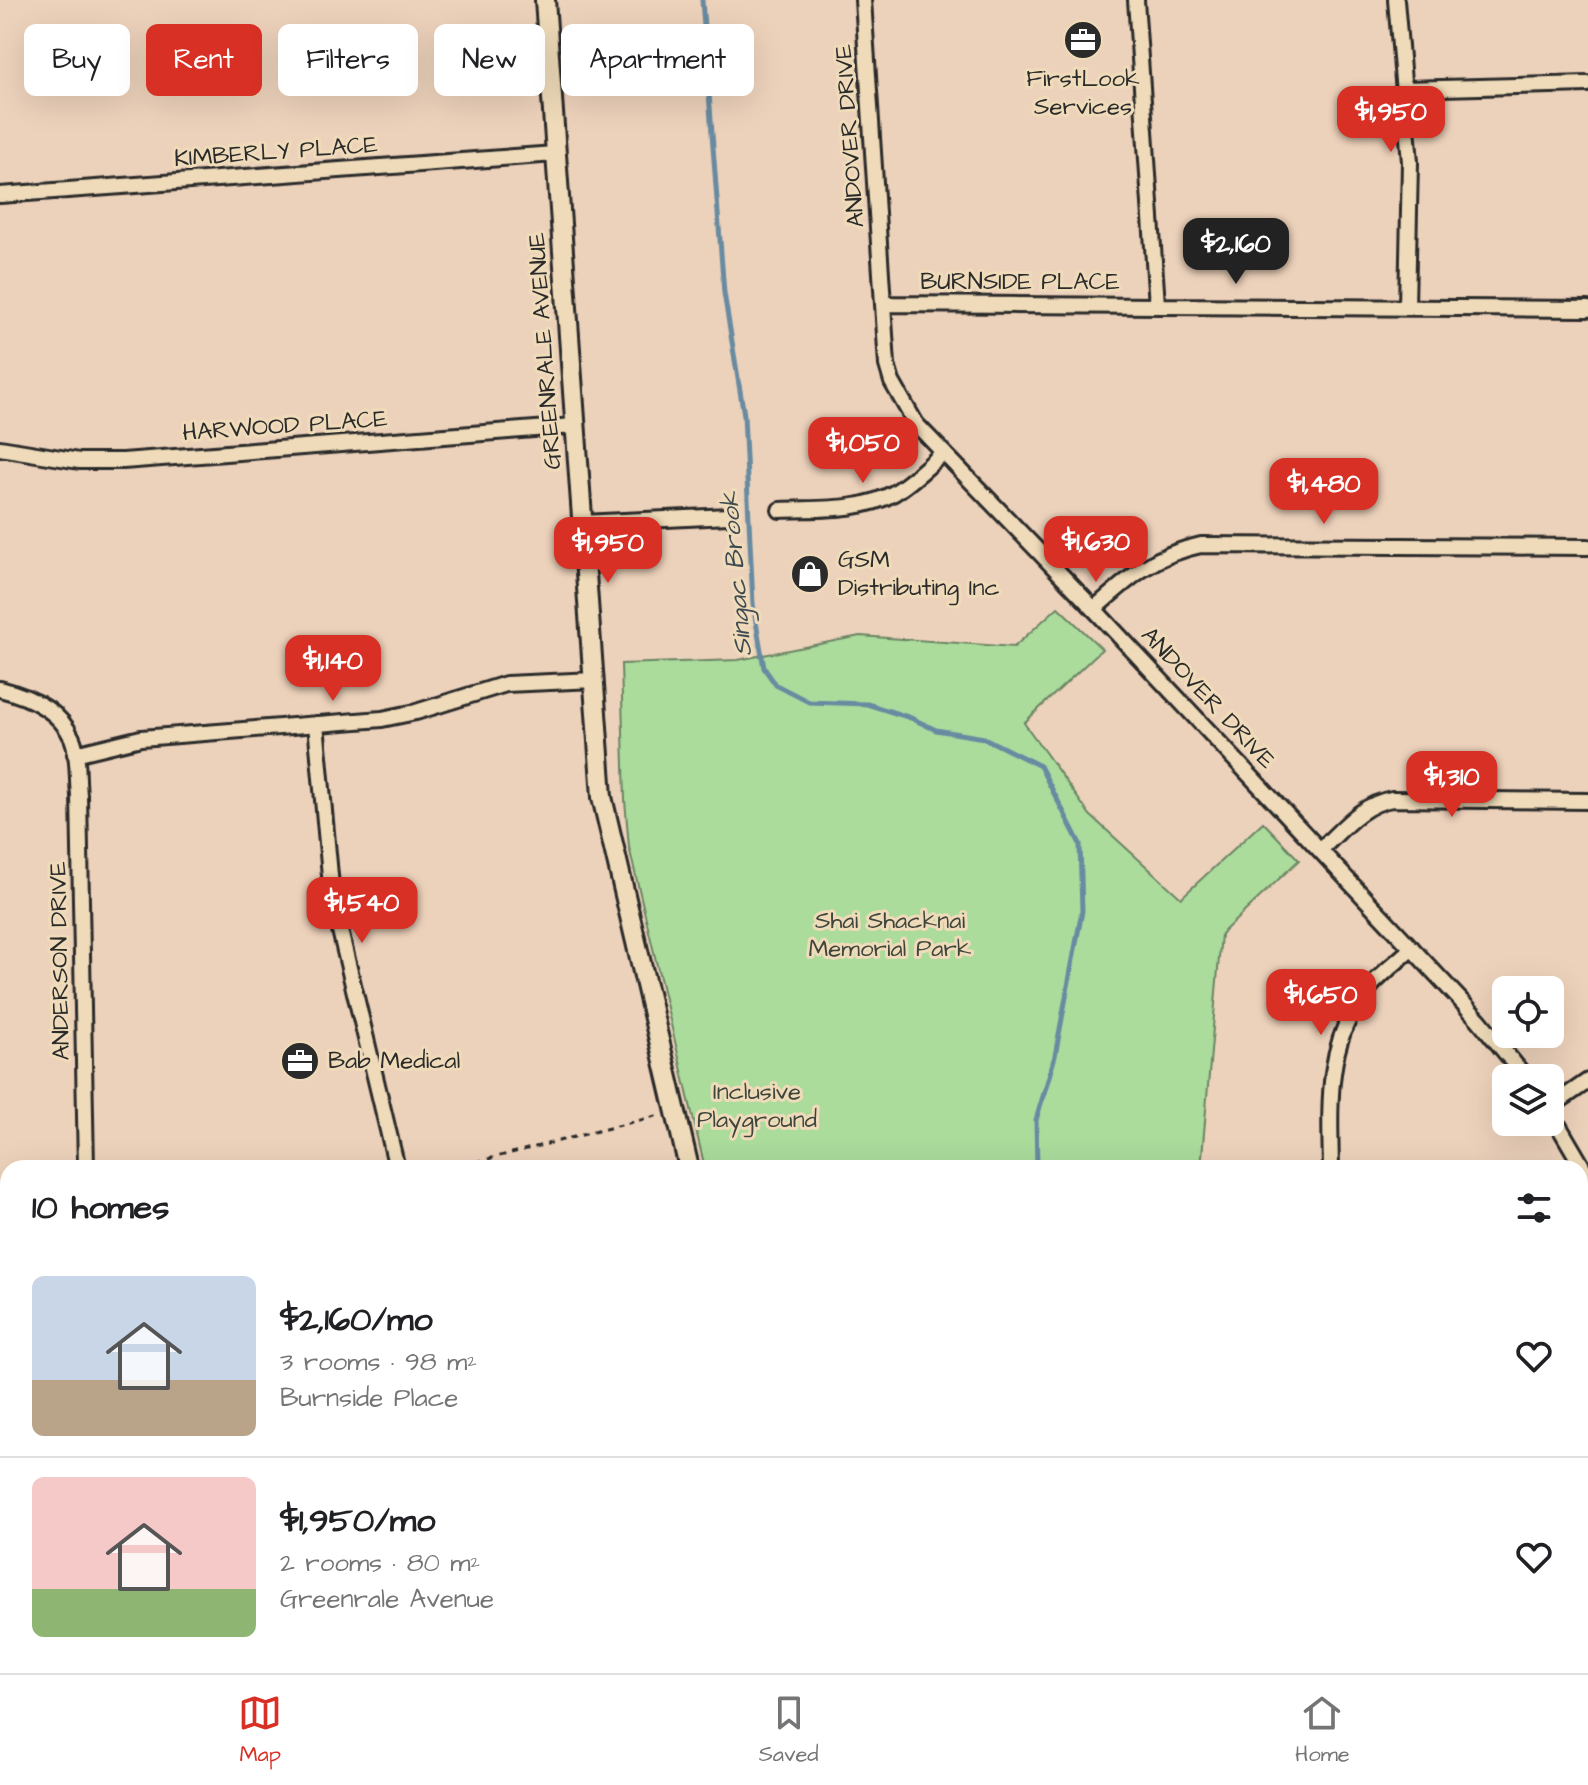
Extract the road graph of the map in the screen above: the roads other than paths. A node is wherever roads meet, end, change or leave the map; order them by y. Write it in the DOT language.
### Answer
graph roads {
  1 [pos="545,0"];
  2 [pos="863,0"];
  3 [pos="1136,0"];
  4 [pos="1396,0"];
  5 [pos="1588,84"];
  6 [pos="1405,89"];
  7 [pos="555,154"];
  8 [pos="0,195"];
  9 [pos="883,304"];
  10 [pos="1157,305"];
  11 [pos="1407,307"];
  12 [pos="1588,309"];
  13 [pos="574,426"];
  14 [pos="0,448"];
  15 [pos="943,453"];
  16 [pos="780,510"];
  17 [pos="729,516"];
  18 [pos="582,523"];
  19 [pos="1588,547"];
  20 [pos="1094,609"];
  21 [pos="595,680"];
  22 [pos="0,689"];
  23 [pos="316,724"];
  24 [pos="75,754"];
  25 [pos="1588,801"];
  26 [pos="1320,850"];
  27 [pos="1412,948"];
  28 [pos="1515,1064"];
  29 [pos="1588,1081"];
  30 [pos="1564,1099"];
  31 [pos="1564,1134"];
  32 [pos="86,1160"];
  33 [pos="395,1160"];
  34 [pos="687,1160"];
  35 [pos="1331,1160"];
  36 [pos="1579,1160"];
  1 -- 7 [label="street, GREENRALE AVENUE"];
  2 -- 9 [label="street, ANDOVER DRIVE"];
  3 -- 10 [label="street"];
  4 -- 6 [label="street"];
  5 -- 6 [label="street"];
  6 -- 11 [label="street"];
  7 -- 8 [label="street, KIMBERLY PLACE"];
  7 -- 13 [label="street, GREENRALE AVENUE"];
  9 -- 10 [label="street, BURNSIDE PLACE"];
  9 -- 15 [label="street, ANDOVER DRIVE"];
  10 -- 11 [label="street, BURNSIDE PLACE"];
  11 -- 12 [label="street, BURNSIDE PLACE"];
  13 -- 14 [label="street, HARWOOD PLACE"];
  13 -- 18 [label="street, GREENRALE AVENUE"];
  15 -- 16 [label="street"];
  15 -- 20 [label="street, ANDOVER DRIVE"];
  17 -- 18 [label="street"];
  18 -- 21 [label="street, GREENRALE AVENUE"];
  19 -- 20 [label="street"];
  20 -- 26 [label="street, ANDOVER DRIVE"];
  21 -- 23 [label="street"];
  21 -- 34 [label="street, GREENRALE AVENUE"];
  22 -- 24 [label="street"];
  23 -- 24 [label="street"];
  23 -- 33 [label="street"];
  24 -- 32 [label="street, ANDERSON DRIVE"];
  25 -- 26 [label="street"];
  26 -- 27 [label="street, ANDOVER DRIVE"];
  27 -- 28 [label="street, ANDOVER DRIVE"];
  27 -- 35 [label="street"];
  29 -- 30 [label="street"];
  31 -- 36 [label="street"];
}
